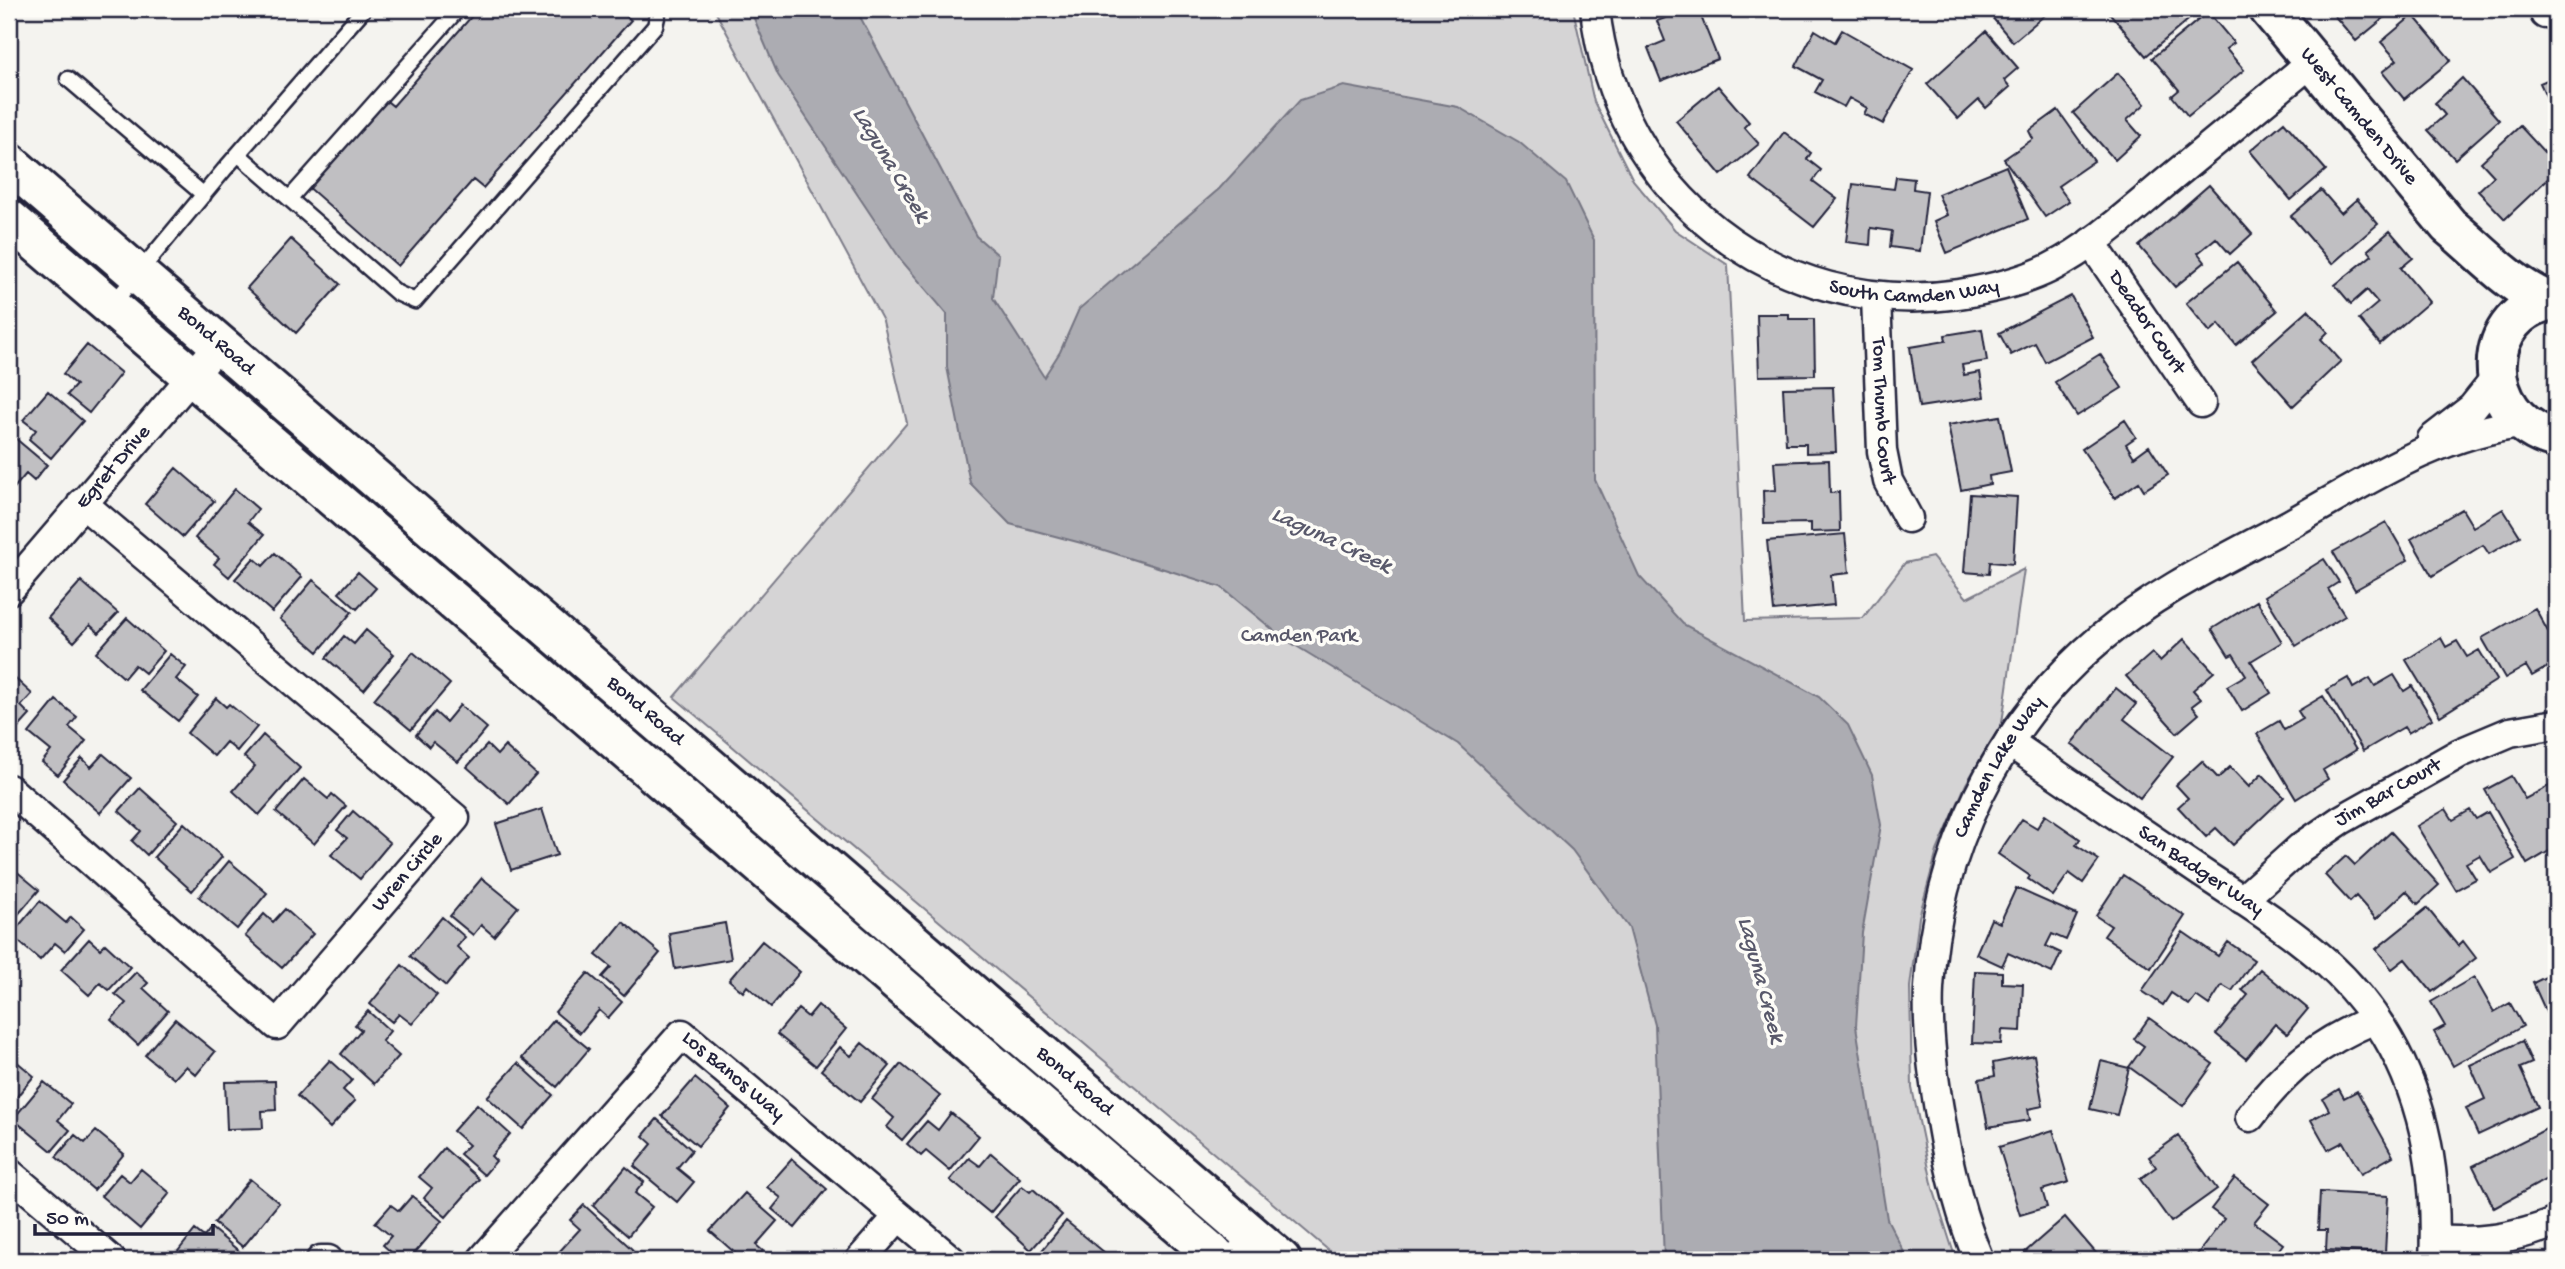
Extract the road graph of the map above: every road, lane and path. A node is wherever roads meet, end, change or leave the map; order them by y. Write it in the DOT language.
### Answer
graph roads {
  1 [pos="364,9"];
  2 [pos="458,9"];
  3 [pos="659,9"];
  4 [pos="1595,9"];
  5 [pos="2269,9"];
  6 [pos="2312,62"];
  7 [pos="68,79"];
  8 [pos="238,154"];
  9 [pos="9,163"];
  10 [pos="204,195"];
  11 [pos="290,198"];
  12 [pos="9,219"];
  13 [pos="2449,226"];
  14 [pos="2091,242"];
  15 [pos="138,275"];
  16 [pos="1876,297"];
  17 [pos="2552,300"];
  18 [pos="110,307"];
  19 [pos="2502,340"];
  20 [pos="219,345"];
  21 [pos="2497,377"];
  22 [pos="192,378"];
  23 [pos="2202,403"];
  24 [pos="2539,431"];
  25 [pos="2399,464"];
  26 [pos="82,503"];
  27 [pos="1908,518"];
  28 [pos="9,590"];
  29 [pos="2556,724"];
  30 [pos="2008,742"];
  31 [pos="9,789"];
  32 [pos="2242,900"];
  33 [pos="2375,1019"];
  34 [pos="2250,1117"];
  35 [pos="9,1173"];
  36 [pos="898,1217"];
  37 [pos="2556,1222"];
  38 [pos="2435,1250"];
  39 [pos="1260,1253"];
  40 [pos="111,1260"];
  41 [pos="321,1260"];
  42 [pos="327,1260"];
  43 [pos="482,1260"];
  44 [pos="860,1260"];
  45 [pos="951,1260"];
  46 [pos="1220,1260"];
  47 [pos="1979,1260"];
  1 -- 8 [label="lane"];
  2 -- 11 [label="lane"];
  3 -- 11 [label="lane"];
  4 -- 16 [label="street, South Camden Way"];
  5 -- 6 [label="main road, West Camden Drive"];
  6 -- 13 [label="main road, West Camden Drive"];
  6 -- 14 [label="street, South Camden Way"];
  7 -- 10 [label="lane"];
  8 -- 10 [label="lane"];
  8 -- 11 [label="lane"];
  9 -- 15 [label="main road, Bond Road"];
  10 -- 15 [label="lane"];
  12 -- 18 [label="main road, Bond Road"];
  13 -- 17 [label="main road, West Camden Drive"];
  13 -- 19 [label="main road, West Camden Drive"];
  14 -- 16 [label="street, South Camden Way"];
  14 -- 23 [label="street, Deador Court"];
  15 -- 18 [label="lane"];
  15 -- 20 [label="main road, Bond Road"];
  16 -- 27 [label="street, Tom Thumb Court"];
  17 -- 19 [label="main road"];
  18 -- 22 [label="main road, Bond Road"];
  19 -- 21 [label="main road"];
  20 -- 22 [label="street, Egret Drive"];
  20 -- 39 [label="main road, Bond Road"];
  21 -- 24 [label="main road"];
  21 -- 25 [label="street, Camden Lake Way"];
  22 -- 26 [label="street, Egret Drive"];
  22 -- 46 [label="main road, Bond Road"];
  24 -- 25 [label="street, Camden Lake Way"];
  25 -- 30 [label="street, Camden Lake Way"];
  26 -- 28 [label="street, Egret Drive"];
  26 -- 31 [label="street, Wren Circle"];
  29 -- 32 [label="street, Jim Bar Court"];
  30 -- 32 [label="street, San Badger Way"];
  30 -- 47 [label="street, Camden Lake Way"];
  32 -- 33 [label="street, San Badger Way"];
  33 -- 34 [label="street"];
  33 -- 38 [label="street, San Badger Way"];
  35 -- 40 [label="street"];
  36 -- 43 [label="street, Los Banos Way"];
  36 -- 44 [label="street"];
  36 -- 45 [label="street, Los Banos Way"];
  37 -- 38 [label="street"];
  41 -- 42 [label="street"];
}
